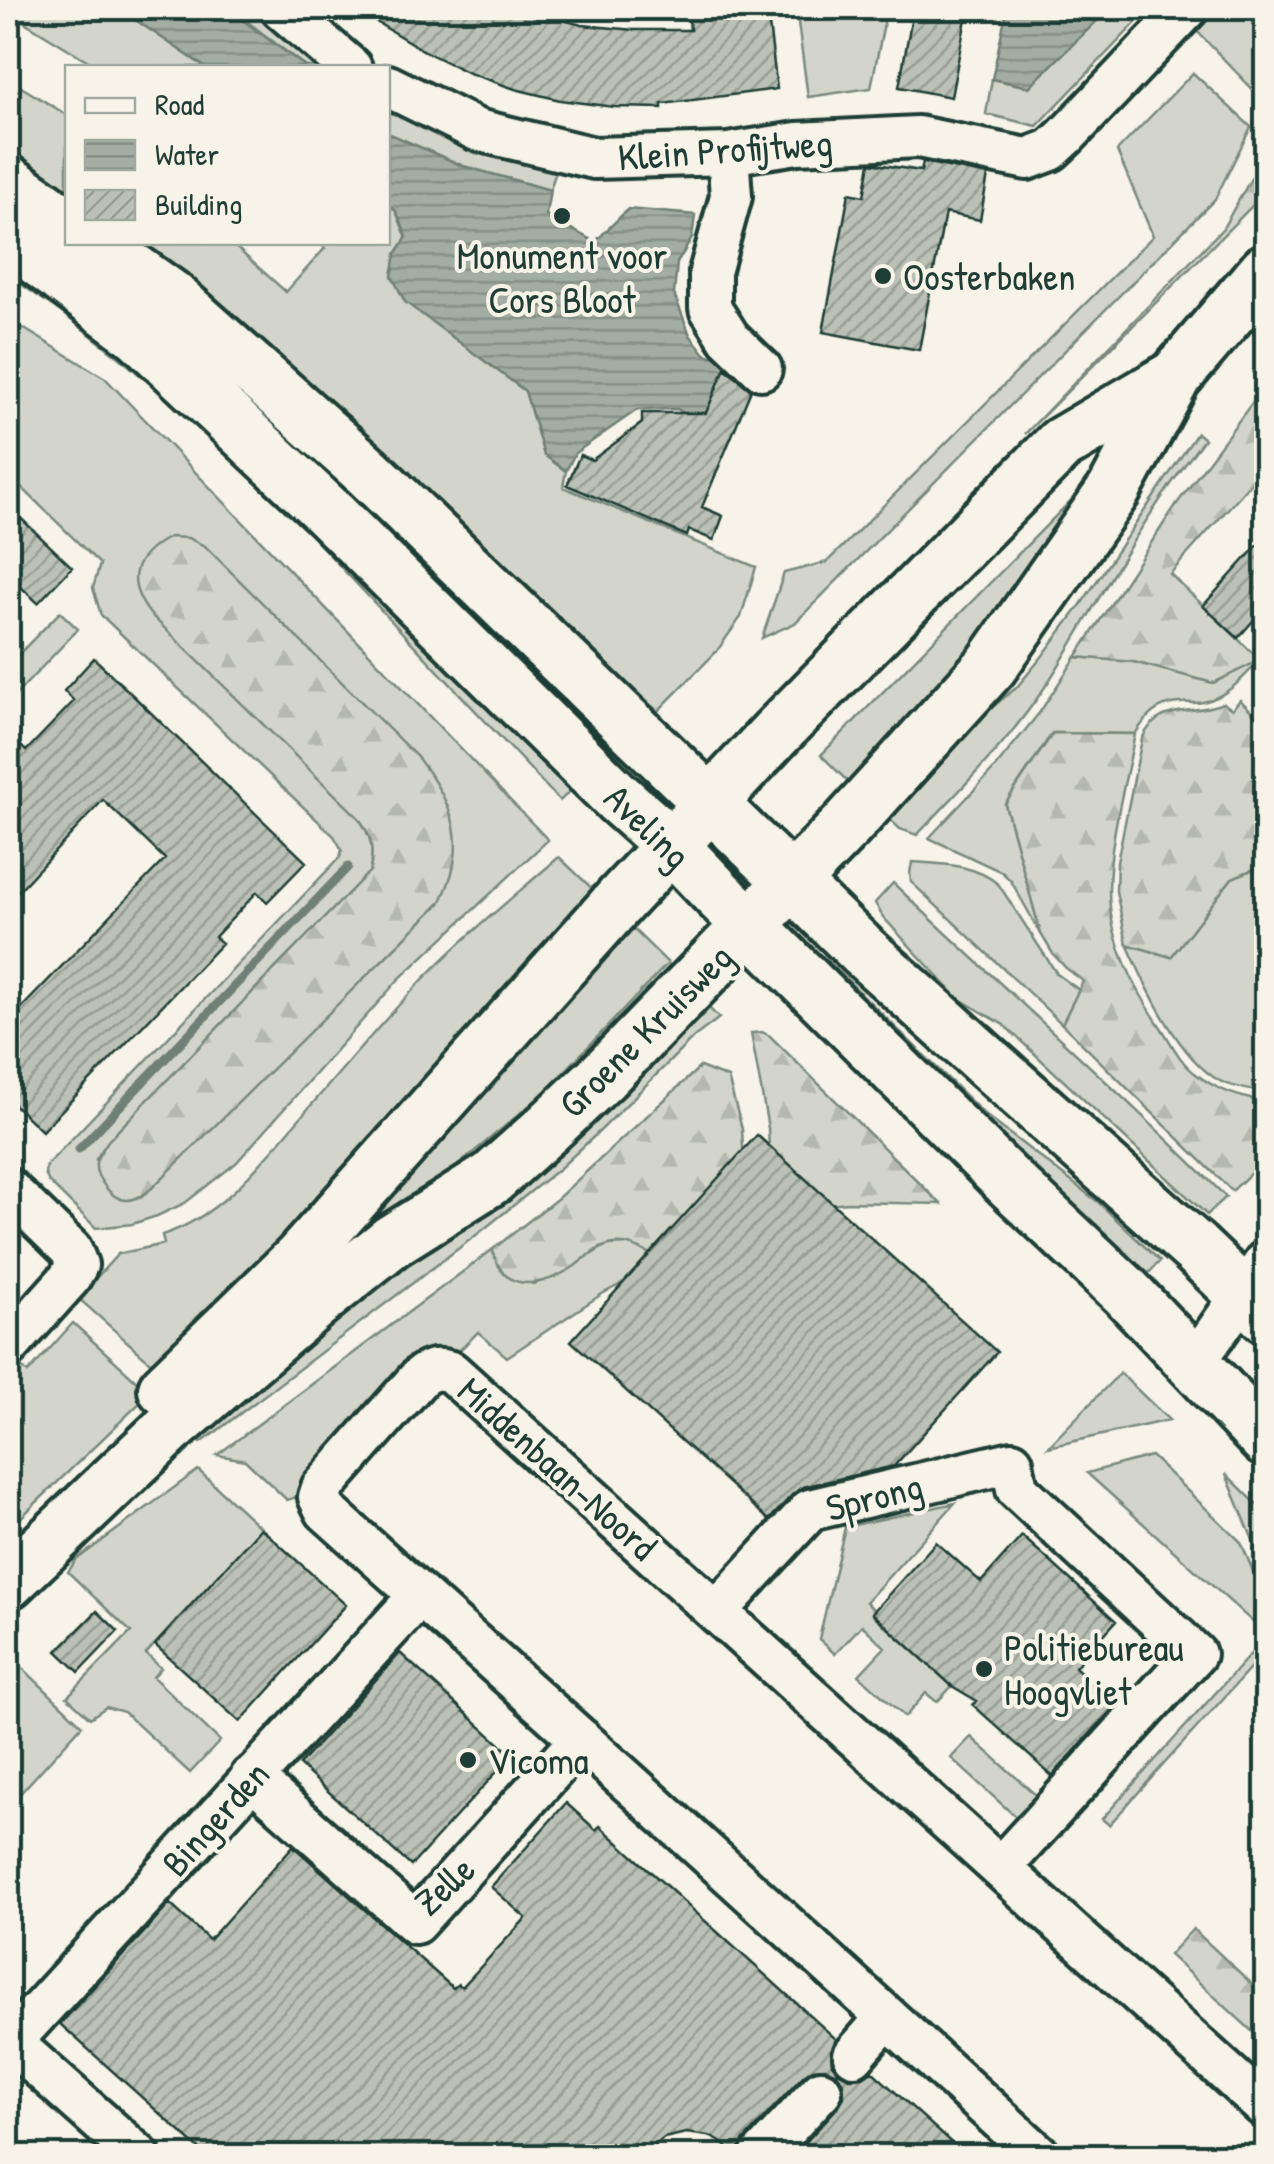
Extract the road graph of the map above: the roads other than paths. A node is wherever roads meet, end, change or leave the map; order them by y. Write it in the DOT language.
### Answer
graph roads {
  1 [pos="281,8"];
  2 [pos="1188,8"];
  3 [pos="348,65"];
  4 [pos="390,87"];
  5 [pos="728,154"];
  6 [pos="8,182"];
  7 [pos="65,222"];
  8 [pos="8,238"];
  9 [pos="98,245"];
  10 [pos="1266,270"];
  11 [pos="761,369"];
  12 [pos="1174,378"];
  13 [pos="712,804"];
  14 [pos="672,846"];
  15 [pos="792,882"];
  16 [pos="750,925"];
  17 [pos="8,1189"];
  18 [pos="1261,1297"];
  19 [pos="8,1347"];
  20 [pos="1194,1364"];
  21 [pos="1266,1440"];
  22 [pos="8,1538"];
  23 [pos="8,1582"];
  24 [pos="420,1594"];
  25 [pos="717,1611"];
  26 [pos="581,1739"];
  27 [pos="252,1777"];
  28 [pos="1000,1868"];
  29 [pos="887,2017"];
  30 [pos="854,2055"];
  31 [pos="821,2091"];
  32 [pos="1266,2108"];
  33 [pos="139,2156"];
  34 [pos="761,2156"];
  35 [pos="1040,2156"];
  1 -- 3 [label="street"];
  2 -- 5 [label="street, Klein Profijtweg"];
  4 -- 5 [label="street, Klein Profijtweg"];
  5 -- 11 [label="street"];
  6 -- 7 [label="main road"];
  8 -- 14 [label="main road, Aveling"];
  9 -- 13 [label="main road, Aveling"];
  10 -- 12 [label="main road, Groene Kruisweg"];
  12 -- 13 [label="main road, Groene Kruisweg"];
  12 -- 15 [label="main road, Groene Kruisweg"];
  13 -- 14 [label="main road, Groene Kruisweg"];
  13 -- 15 [label="main road, Aveling"];
  14 -- 16 [label="main road, Aveling"];
  14 -- 22 [label="main road, Groene Kruisweg"];
  15 -- 16 [label="main road, Groene Kruisweg"];
  15 -- 18 [label="main road, Aveling"];
  16 -- 20 [label="main road, Aveling"];
  16 -- 23 [label="main road, Groene Kruisweg"];
  17 -- 19 [label="street"];
  18 -- 20 [label="street"];
  20 -- 21 [label="main road, Aveling"];
  24 -- 25 [label="street, Middenbaan-Noord"];
  24 -- 26 [label="street, Middenbaan-Noord"];
  24 -- 27 [label="street, Bingerden"];
  25 -- 28 [label="street, Middenbaan-Noord"];
  25 -- 28 [label="street, Sprong"];
  26 -- 27 [label="street, Zelle"];
  26 -- 29 [label="street, Middenbaan-Noord"];
  27 -- 33 [label="street, Bingerden"];
  28 -- 32 [label="street, Middenbaan-Noord"];
  29 -- 30 [label="street"];
  29 -- 35 [label="street, Middenbaan-Noord"];
  31 -- 34 [label="street"];
}
